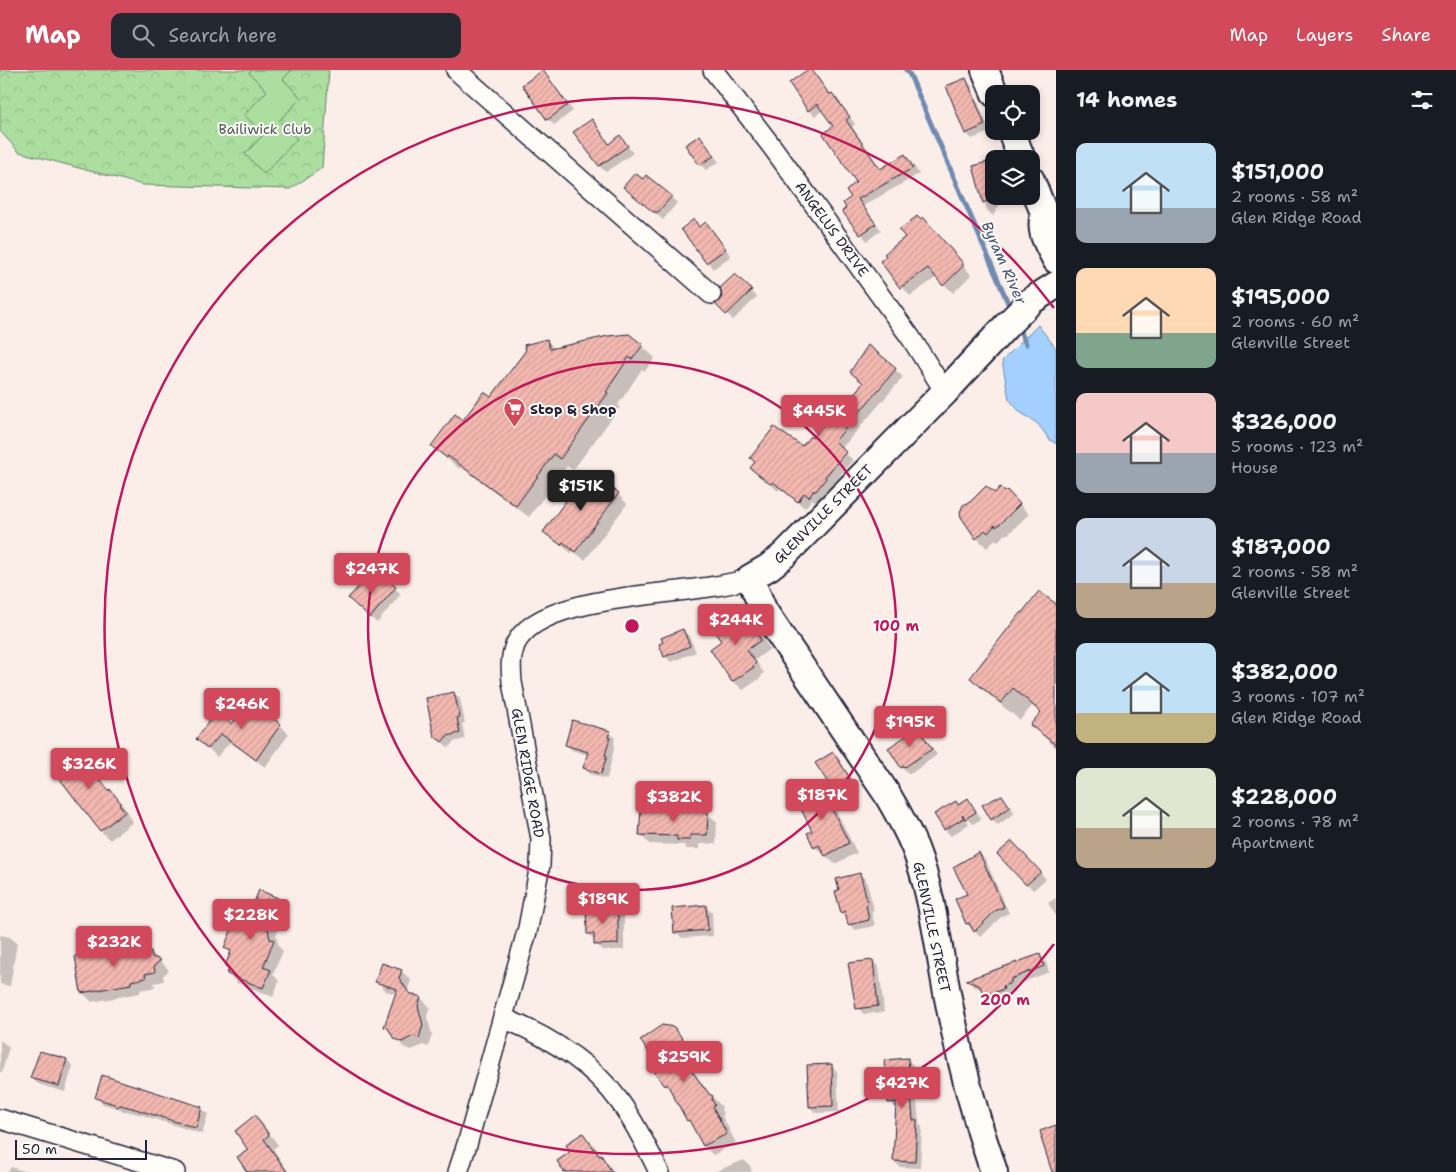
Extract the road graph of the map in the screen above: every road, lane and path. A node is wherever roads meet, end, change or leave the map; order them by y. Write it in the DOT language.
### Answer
graph roads {
  1 [pos="456,70"];
  2 [pos="713,70"];
  3 [pos="985,70"];
  4 [pos="991,85"];
  5 [pos="1040,198"];
  6 [pos="1050,217"];
  7 [pos="1056,260"];
  8 [pos="1056,285"];
  9 [pos="710,294"];
  10 [pos="945,392"];
  11 [pos="750,578"];
  12 [pos="503,1018"];
  13 [pos="0,1119"];
  14 [pos="175,1172"];
  15 [pos="458,1172"];
  16 [pos="659,1172"];
  17 [pos="994,1172"];
  1 -- 9 [label="street"];
  2 -- 10 [label="street, ANGELUS DRIVE"];
  3 -- 4 [label="main road"];
  5 -- 6 [label="main road"];
  6 -- 7 [label="main road"];
  8 -- 10 [label="main road, GLENVILLE STREET"];
  10 -- 11 [label="main road, GLENVILLE STREET"];
  11 -- 12 [label="street, GLEN RIDGE ROAD"];
  11 -- 17 [label="main road, GLENVILLE STREET"];
  12 -- 15 [label="street, GLEN RIDGE ROAD"];
  12 -- 16 [label="street"];
  13 -- 14 [label="street"];
}
